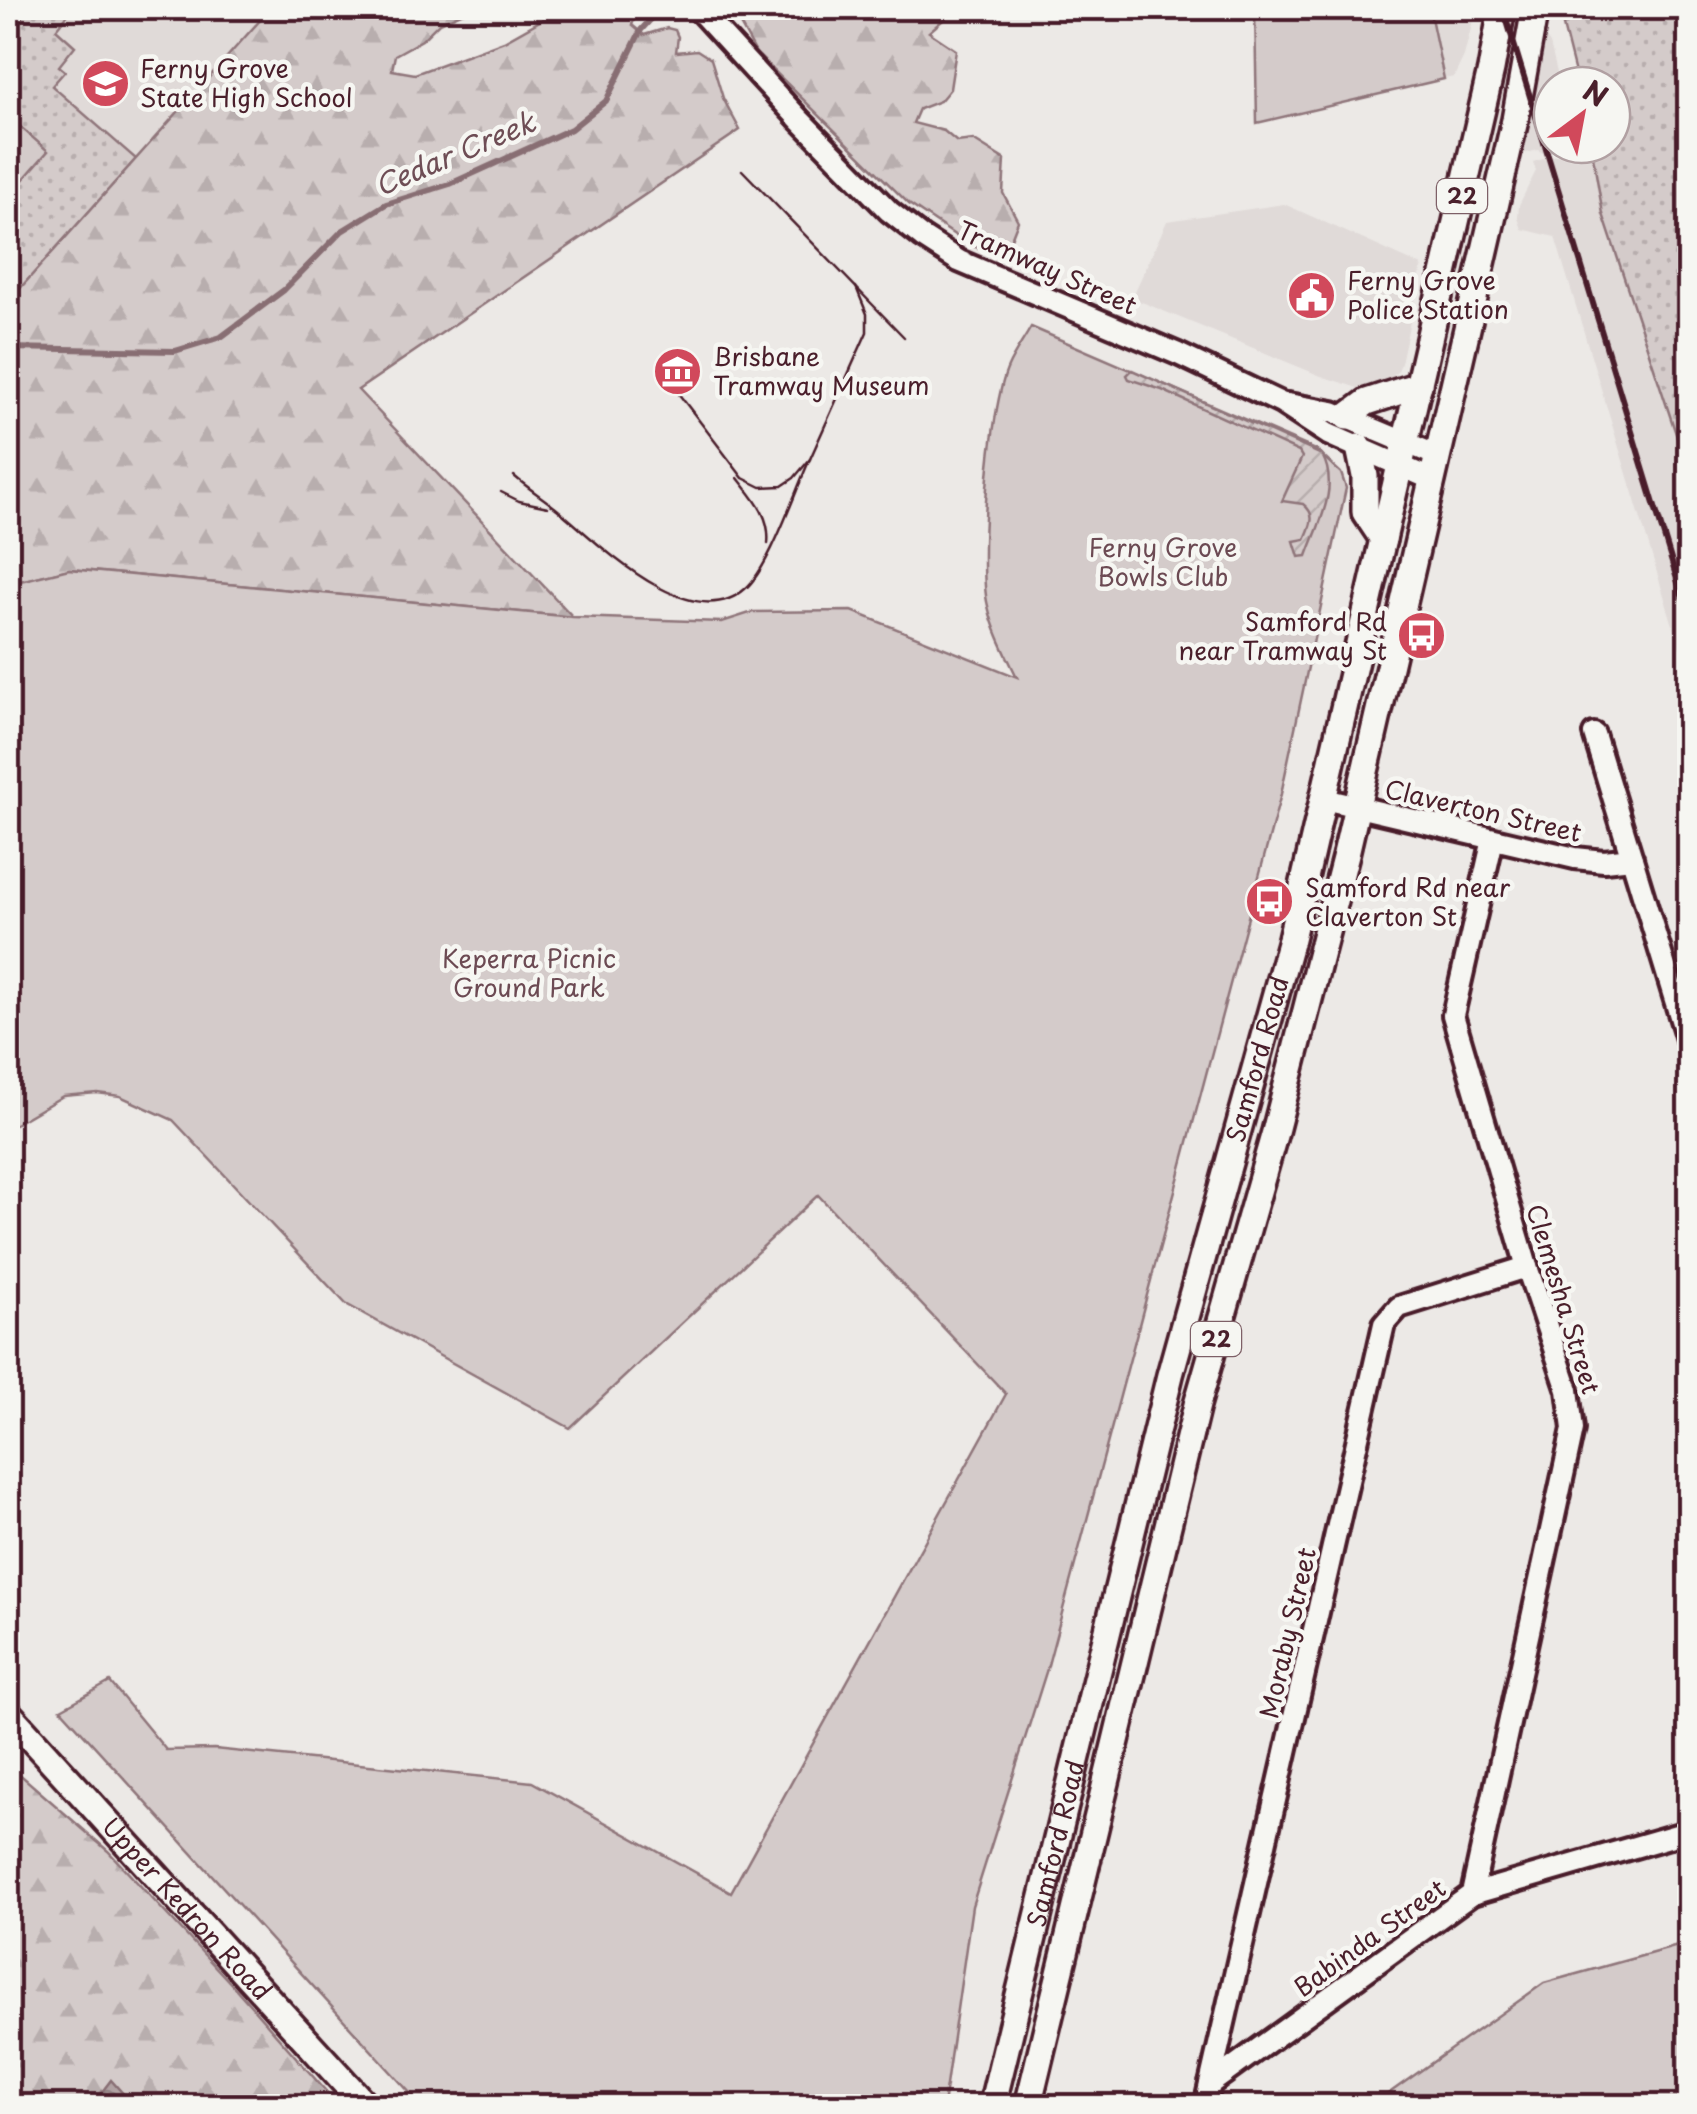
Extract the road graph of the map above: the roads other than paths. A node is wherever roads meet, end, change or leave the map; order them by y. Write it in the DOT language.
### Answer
graph roads {
  1 [pos="697,8"];
  2 [pos="1502,8"];
  3 [pos="1535,8"];
  4 [pos="1419,384"];
  5 [pos="1282,403"];
  6 [pos="1348,418"];
  7 [pos="1359,447"];
  8 [pos="1403,454"];
  9 [pos="1436,468"];
  10 [pos="1383,539"];
  11 [pos="1594,734"];
  12 [pos="1324,799"];
  13 [pos="1357,808"];
  14 [pos="1493,839"];
  15 [pos="1632,858"];
  16 [pos="1690,1049"];
  17 [pos="1527,1266"];
  18 [pos="8,1713"];
  19 [pos="1690,1830"];
  20 [pos="1472,1894"];
  21 [pos="1210,2084"];
  22 [pos="366,2106"];
  23 [pos="992,2106"];
  24 [pos="1028,2106"];
  25 [pos="1206,2106"];
  1 -- 5 [label="street, Tramway Street"];
  2 -- 4 [label="main road, Samford Road / 22"];
  3 -- 9 [label="main road, Samford Road / 22"];
  4 -- 6 [label="main road"];
  4 -- 8 [label="main road, Samford Road / 22"];
  5 -- 6 [label="street, Tramway Street"];
  5 -- 7 [label="street, Tramway Street"];
  6 -- 8 [label="street, Tramway Street"];
  7 -- 8 [label="street, Tramway Street"];
  7 -- 10 [label="main road"];
  8 -- 9 [label="street, Tramway Street"];
  8 -- 10 [label="main road, Samford Road / 22"];
  9 -- 13 [label="main road, Samford Road / 22"];
  10 -- 12 [label="main road, Samford Road / 22"];
  11 -- 15 [label="street"];
  12 -- 13 [label="street, Claverton Street"];
  12 -- 23 [label="main road, Samford Road / 22"];
  13 -- 14 [label="street, Claverton Street"];
  13 -- 24 [label="main road, Samford Road / 22"];
  14 -- 15 [label="street, Claverton Street"];
  14 -- 17 [label="street, Clemesha Street"];
  15 -- 16 [label="street"];
  17 -- 20 [label="street, Clemesha Street"];
  17 -- 21 [label="street, Moraby Street"];
  18 -- 22 [label="main road, Upper Kedron Road"];
  19 -- 20 [label="street, Babinda Street"];
  20 -- 21 [label="street, Babinda Street"];
  21 -- 25 [label="street, Moraby Street"];
}
